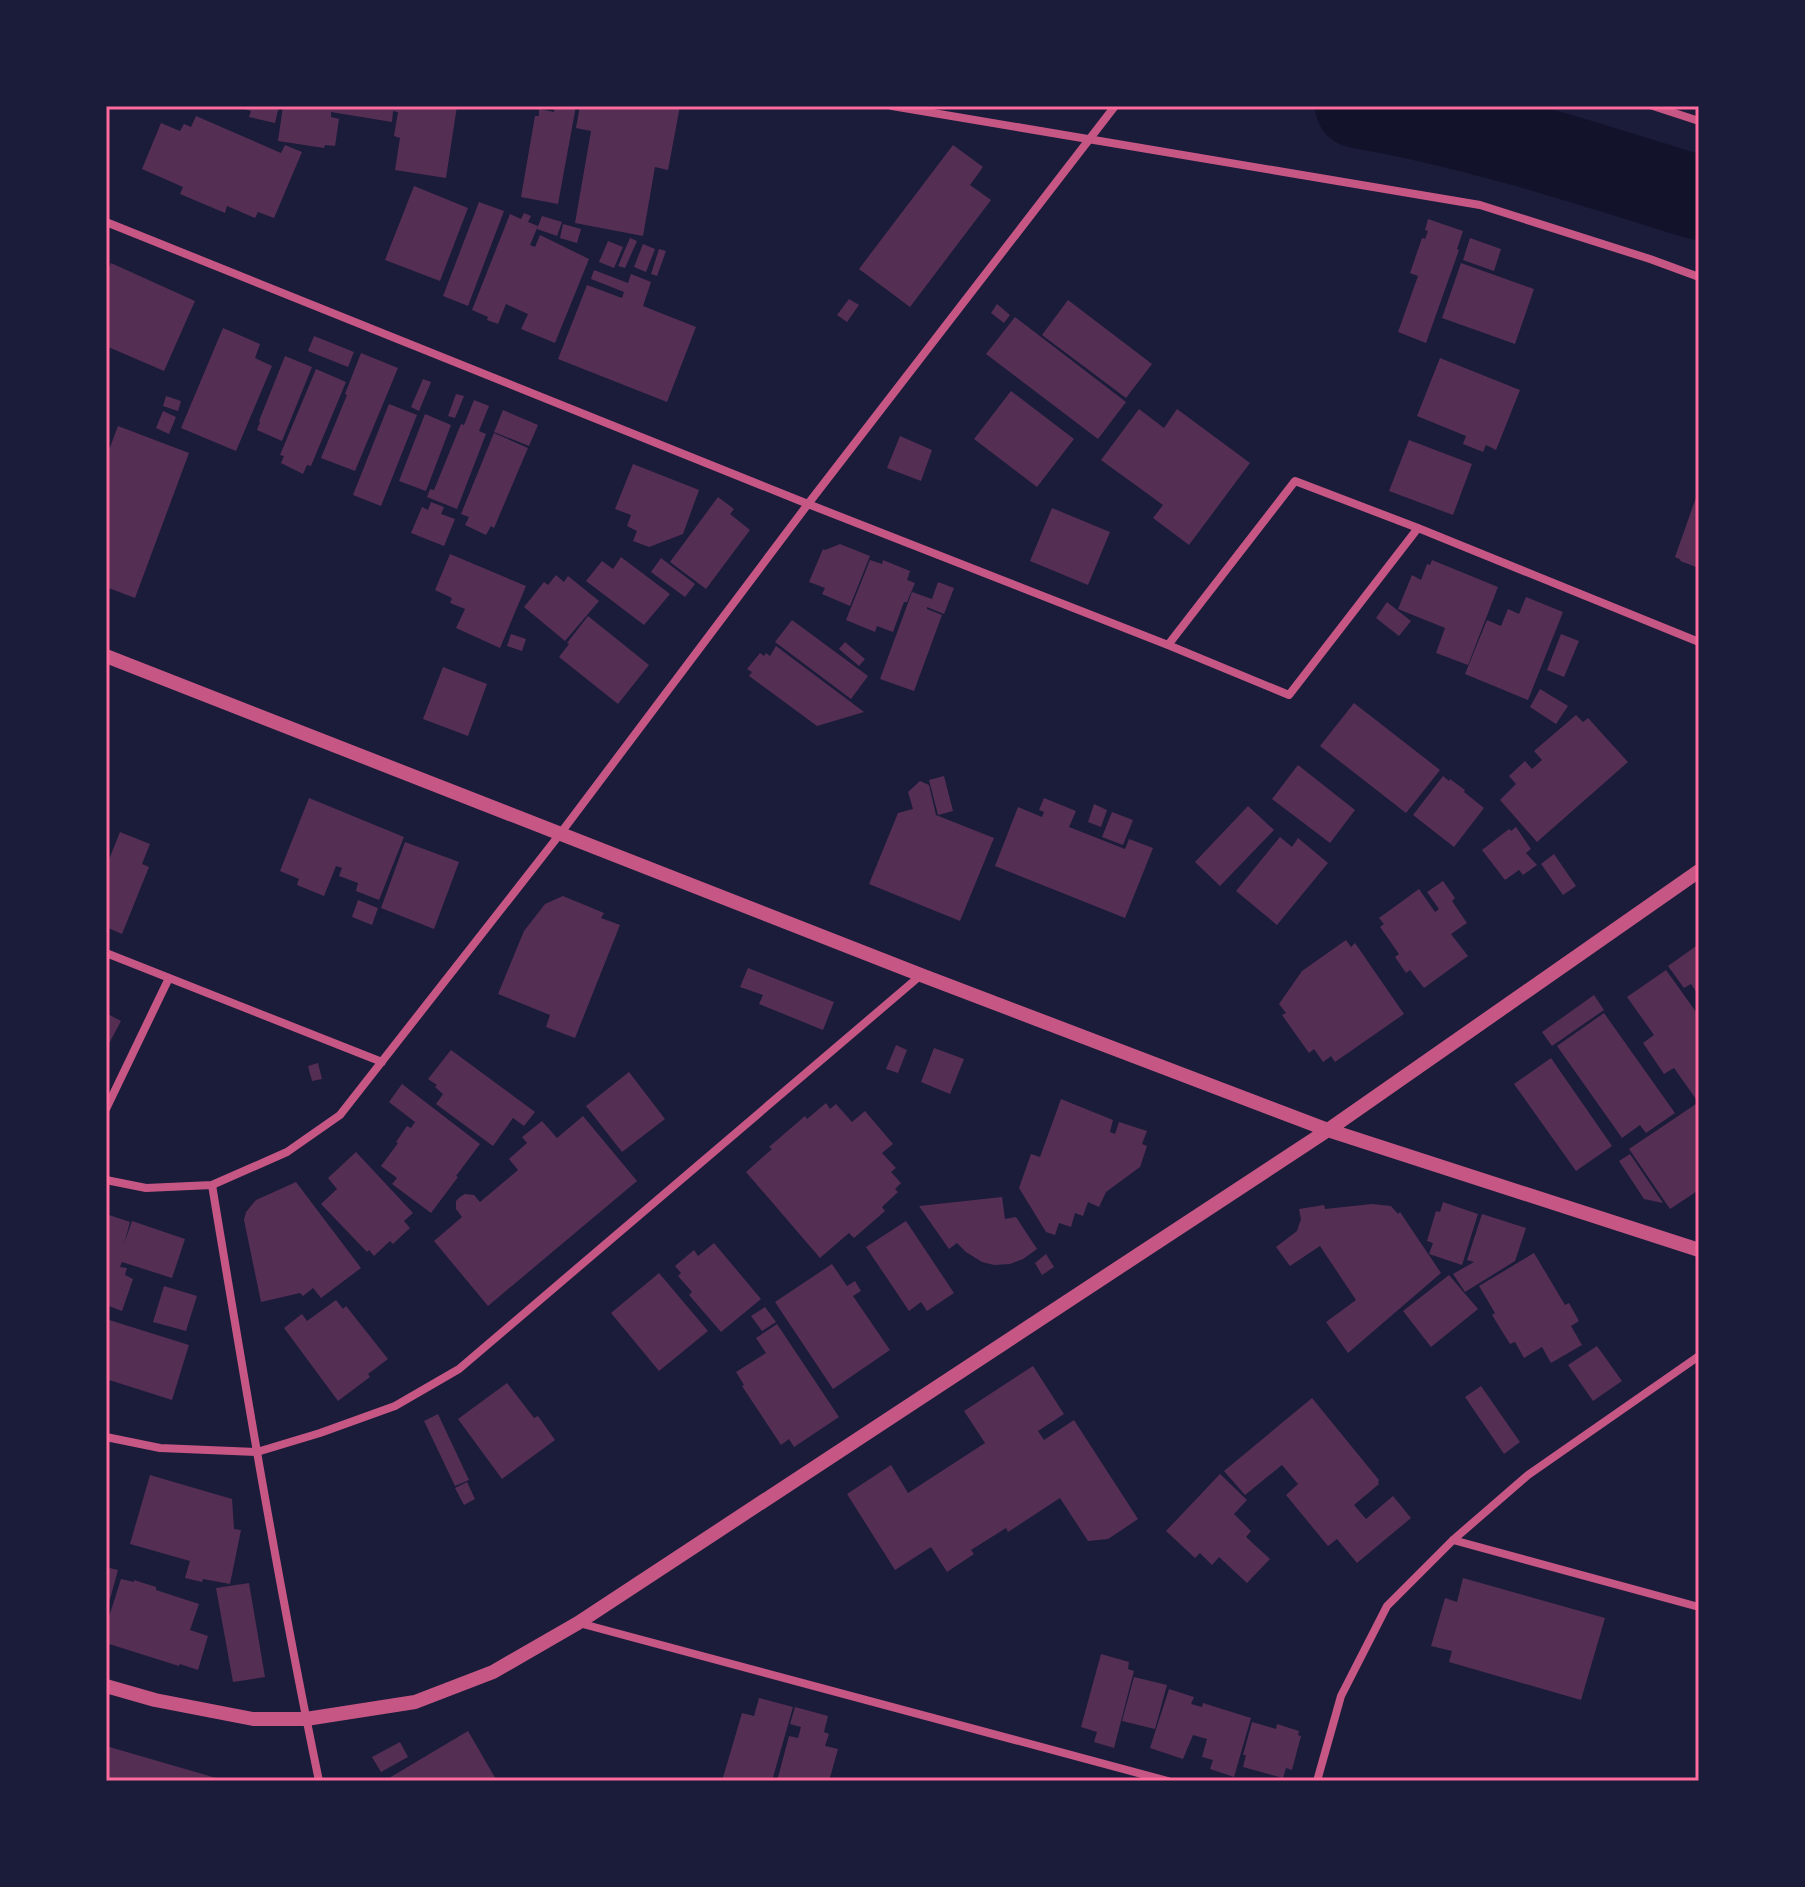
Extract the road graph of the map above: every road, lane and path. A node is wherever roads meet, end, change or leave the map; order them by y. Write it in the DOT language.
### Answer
graph roads {
  1 [pos="892,106"];
  2 [pos="1653,106"];
  3 [pos="1114,107"];
  4 [pos="1699,119"];
  5 [pos="1089,139"];
  6 [pos="106,222"];
  7 [pos="1699,277"];
  8 [pos="808,504"];
  9 [pos="1418,528"];
  10 [pos="1699,642"];
  11 [pos="1168,645"];
  12 [pos="106,656"];
  13 [pos="560,834"];
  14 [pos="1699,871"];
  15 [pos="106,953"];
  16 [pos="921,975"];
  17 [pos="169,978"];
  18 [pos="382,1062"];
  19 [pos="106,1109"];
  20 [pos="1328,1130"];
  21 [pos="106,1180"];
  22 [pos="212,1185"];
  23 [pos="1699,1250"];
  24 [pos="1699,1356"];
  25 [pos="106,1437"];
  26 [pos="257,1452"];
  27 [pos="1453,1540"];
  28 [pos="1699,1607"];
  29 [pos="578,1623"];
  30 [pos="106,1686"];
  31 [pos="306,1719"];
  32 [pos="319,1781"];
  33 [pos="1168,1781"];
  34 [pos="1317,1781"];
  1 -- 5 [label="street"];
  2 -- 4 [label="street"];
  3 -- 5 [label="street"];
  5 -- 7 [label="street"];
  5 -- 8 [label="street"];
  6 -- 8 [label="street"];
  8 -- 11 [label="street"];
  8 -- 13 [label="street"];
  9 -- 10 [label="street"];
  9 -- 11 [label="street"];
  9 -- 11 [label="street"];
  12 -- 13 [label="street"];
  13 -- 16 [label="street"];
  13 -- 18 [label="street"];
  14 -- 20 [label="street"];
  15 -- 17 [label="street"];
  16 -- 20 [label="street"];
  16 -- 26 [label="street"];
  17 -- 18 [label="street"];
  17 -- 19 [label="street"];
  18 -- 22 [label="street"];
  20 -- 23 [label="street"];
  20 -- 29 [label="street"];
  21 -- 22 [label="street"];
  22 -- 26 [label="street"];
  24 -- 27 [label="street"];
  25 -- 26 [label="street"];
  26 -- 31 [label="street"];
  27 -- 28 [label="street"];
  27 -- 34 [label="street"];
  29 -- 31 [label="street"];
  29 -- 33 [label="street"];
  30 -- 31 [label="street"];
  31 -- 32 [label="street"];
}
